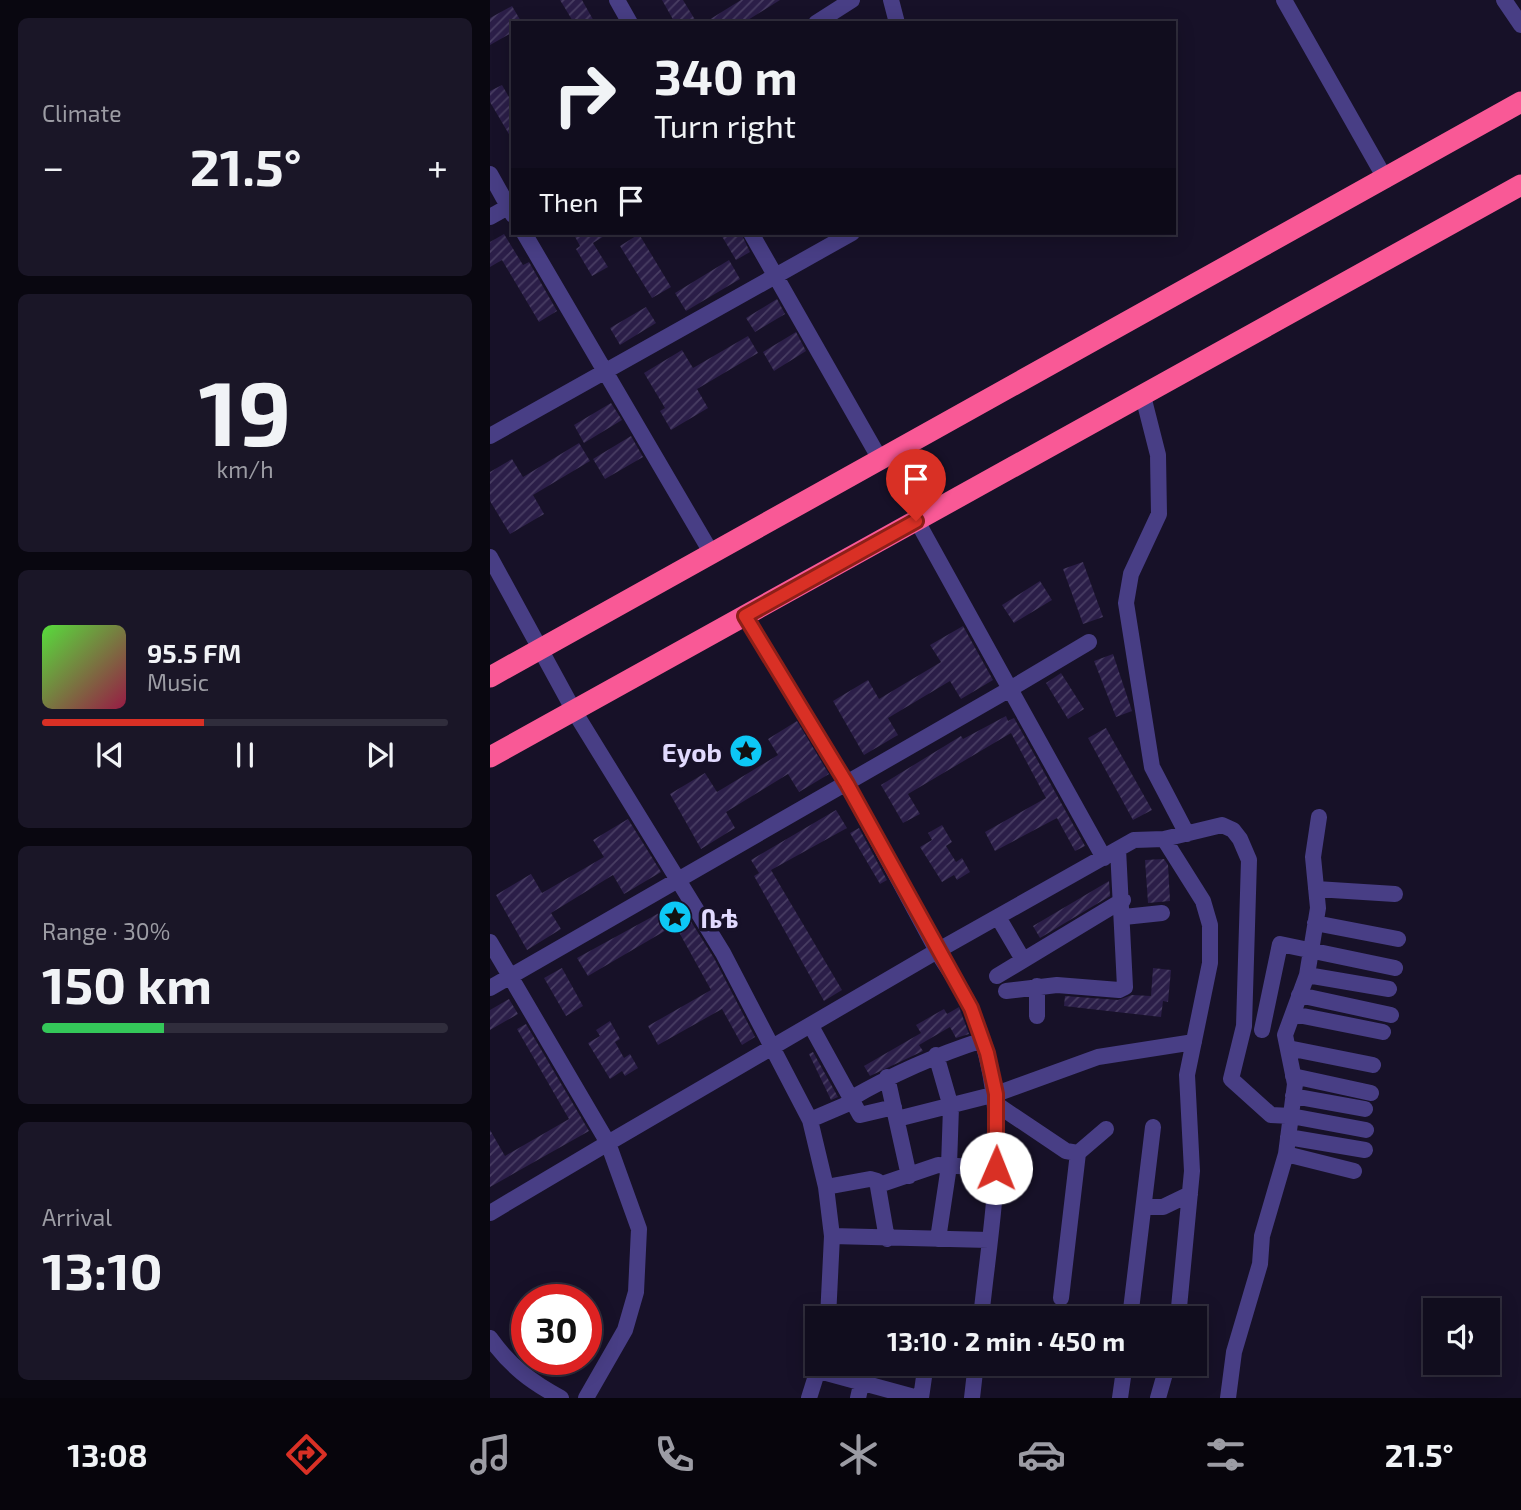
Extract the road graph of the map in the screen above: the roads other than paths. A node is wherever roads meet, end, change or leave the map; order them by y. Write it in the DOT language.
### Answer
graph roads {
  1 [pos="617,0"];
  2 [pos="852,0"];
  3 [pos="891,0"];
  4 [pos="1284,0"];
  5 [pos="1504,0"];
  6 [pos="629,21"];
  7 [pos="819,21"];
  8 [pos="896,21"];
  9 [pos="1521,25"];
  10 [pos="1521,102"];
  11 [pos="490,174"];
  12 [pos="1386,180"];
  13 [pos="1521,185"];
  14 [pos="511,209"];
  15 [pos="490,217"];
  16 [pos="524,235"];
  17 [pos="752,235"];
  18 [pos="848,235"];
  19 [pos="776,275"];
  20 [pos="606,371"];
  21 [pos="1143,396"];
  22 [pos="490,436"];
  23 [pos="881,461"];
  24 [pos="917,520"];
  25 [pos="712,554"];
  26 [pos="490,558"];
  27 [pos="745,616"];
  28 [pos="1089,642"];
  29 [pos="539,649"];
  30 [pos="490,677"];
  31 [pos="1010,689"];
  32 [pos="574,711"];
  33 [pos="490,757"];
  34 [pos="847,784"];
  35 [pos="1319,817"];
  36 [pos="1187,834"];
  37 [pos="1164,839"];
  38 [pos="1118,849"];
  39 [pos="1104,858"];
  40 [pos="679,880"];
  41 [pos="1316,890"];
  42 [pos="1395,894"];
  43 [pos="1123,900"];
  44 [pos="1163,913"];
  45 [pos="998,917"];
  46 [pos="1124,917"];
  47 [pos="1315,923"];
  48 [pos="1398,939"];
  49 [pos="490,942"];
  50 [pos="937,951"];
  51 [pos="1310,952"];
  52 [pos="1022,958"];
  53 [pos="1395,968"];
  54 [pos="1307,975"];
  55 [pos="509,977"];
  56 [pos="1037,986"];
  57 [pos="490,988"];
  58 [pos="1389,989"];
  59 [pos="1299,995"];
  60 [pos="1293,1014"];
  61 [pos="1391,1015"];
  62 [pos="1037,1016"];
  63 [pos="811,1026"];
  64 [pos="1244,1026"];
  65 [pos="1262,1030"];
  66 [pos="1383,1032"];
  67 [pos="983,1040"];
  68 [pos="1287,1041"];
  69 [pos="924,1042"];
  70 [pos="1194,1042"];
  71 [pos="775,1048"];
  72 [pos="934,1056"];
  73 [pos="1373,1065"];
  74 [pos="1293,1076"];
  75 [pos="887,1077"];
  76 [pos="1371,1093"];
  77 [pos="1293,1096"];
  78 [pos="996,1099"];
  79 [pos="851,1101"];
  80 [pos="951,1107"];
  81 [pos="1365,1109"];
  82 [pos="895,1113"];
  83 [pos="1291,1116"];
  84 [pos="810,1120"];
  85 [pos="1153,1127"];
  86 [pos="1106,1129"];
  87 [pos="1366,1130"];
  88 [pos="1288,1137"];
  89 [pos="608,1143"];
  90 [pos="1365,1150"];
  91 [pos="1078,1153"];
  92 [pos="1286,1154"];
  93 [pos="948,1166"];
  94 [pos="996,1168"];
  95 [pos="1354,1171"];
  96 [pos="909,1176"];
  97 [pos="879,1185"];
  98 [pos="826,1187"];
  99 [pos="1189,1194"];
  100 [pos="1144,1207"];
  101 [pos="490,1213"];
  102 [pos="832,1236"];
  103 [pos="887,1239"];
  104 [pos="939,1239"];
  105 [pos="989,1240"];
  106 [pos="1061,1298"];
  107 [pos="829,1306"];
  108 [pos="982,1306"];
  109 [pos="1132,1306"];
  110 [pos="1179,1306"];
  111 [pos="490,1338"];
  112 [pos="505,1358"];
  113 [pos="490,1367"];
  114 [pos="816,1376"];
  115 [pos="835,1376"];
  116 [pos="924,1376"];
  117 [pos="975,1376"];
  118 [pos="1123,1376"];
  119 [pos="1164,1376"];
  120 [pos="861,1391"];
  121 [pos="884,1394"];
  122 [pos="550,1396"];
  123 [pos="586,1398"];
  124 [pos="808,1398"];
  125 [pos="920,1398"];
  126 [pos="972,1398"];
  127 [pos="1120,1398"];
  128 [pos="1157,1398"];
  129 [pos="1228,1398"];
  1 -- 6 [label="street"];
  2 -- 7 [label="street"];
  3 -- 8 [label="street"];
  4 -- 12 [label="street"];
  5 -- 9 [label="street"];
  10 -- 12 [label="highway"];
  11 -- 14 [label="street"];
  12 -- 23 [label="highway"];
  13 -- 21 [label="highway"];
  14 -- 15 [label="street"];
  16 -- 20 [label="street"];
  17 -- 19 [label="street"];
  18 -- 19 [label="street"];
  19 -- 20 [label="street"];
  19 -- 23 [label="street"];
  20 -- 22 [label="street"];
  20 -- 25 [label="street"];
  21 -- 24 [label="highway"];
  21 -- 36 [label="street"];
  23 -- 25 [label="highway"];
  24 -- 27 [label="highway"];
  24 -- 31 [label="street"];
  25 -- 29 [label="highway"];
  26 -- 29 [label="street"];
  27 -- 32 [label="highway"];
  27 -- 34 [label="street"];
  28 -- 31 [label="street"];
  29 -- 30 [label="highway"];
  29 -- 32 [label="street"];
  31 -- 34 [label="street"];
  31 -- 39 [label="street"];
  32 -- 33 [label="highway"];
  32 -- 40 [label="street"];
  34 -- 40 [label="street"];
  34 -- 50 [label="street"];
  35 -- 41 [label="street"];
  36 -- 37 [label="street"];
  36 -- 64 [label="street"];
  37 -- 38 [label="street"];
  37 -- 70 [label="street"];
  38 -- 39 [label="street"];
  38 -- 43 [label="street"];
  39 -- 45 [label="street"];
  40 -- 55 [label="street"];
  40 -- 71 [label="street"];
  41 -- 42 [label="street"];
  41 -- 47 [label="street"];
  43 -- 46 [label="street"];
  43 -- 52 [label="street"];
  44 -- 46 [label="street"];
  45 -- 50 [label="street"];
  45 -- 52 [label="street"];
  46 -- 56 [label="street"];
  47 -- 48 [label="street"];
  47 -- 51 [label="street"];
  49 -- 55 [label="street"];
  50 -- 63 [label="street"];
  50 -- 67 [label="street"];
  51 -- 53 [label="street"];
  51 -- 54 [label="street"];
  51 -- 65 [label="street"];
  52 -- 56 [label="street"];
  54 -- 58 [label="street"];
  54 -- 59 [label="street"];
  55 -- 57 [label="street"];
  55 -- 89 [label="street"];
  56 -- 62 [label="street"];
  59 -- 60 [label="street"];
  59 -- 61 [label="street"];
  60 -- 66 [label="street"];
  60 -- 68 [label="street"];
  63 -- 71 [label="street"];
  63 -- 79 [label="street"];
  64 -- 65 [label="street"];
  64 -- 83 [label="street"];
  65 -- 68 [label="street"];
  67 -- 72 [label="street"];
  67 -- 78 [label="street"];
  68 -- 73 [label="street"];
  68 -- 74 [label="street"];
  69 -- 72 [label="street"];
  70 -- 78 [label="street"];
  70 -- 99 [label="street"];
  71 -- 84 [label="street"];
  71 -- 89 [label="street"];
  72 -- 75 [label="street"];
  72 -- 80 [label="street"];
  74 -- 76 [label="street"];
  74 -- 77 [label="street"];
  75 -- 79 [label="street"];
  75 -- 82 [label="street"];
  77 -- 81 [label="street"];
  77 -- 83 [label="street"];
  78 -- 80 [label="street"];
  78 -- 91 [label="street"];
  78 -- 94 [label="street"];
  79 -- 82 [label="street"];
  79 -- 84 [label="street"];
  80 -- 82 [label="street"];
  80 -- 93 [label="street"];
  82 -- 96 [label="street"];
  83 -- 87 [label="street"];
  83 -- 88 [label="street"];
  84 -- 98 [label="street"];
  85 -- 100 [label="street"];
  86 -- 91 [label="street"];
  88 -- 90 [label="street"];
  88 -- 92 [label="street"];
  89 -- 101 [label="street"];
  89 -- 123 [label="street"];
  91 -- 106 [label="street"];
  92 -- 95 [label="street"];
  92 -- 129 [label="street"];
  93 -- 94 [label="street"];
  93 -- 96 [label="street"];
  93 -- 104 [label="street"];
  94 -- 105 [label="street"];
  96 -- 97 [label="street"];
  97 -- 98 [label="street"];
  97 -- 103 [label="street"];
  98 -- 102 [label="street"];
  99 -- 100 [label="street"];
  99 -- 110 [label="street"];
  100 -- 109 [label="street"];
  102 -- 103 [label="street"];
  102 -- 107 [label="street"];
  103 -- 104 [label="street"];
  104 -- 105 [label="street"];
  105 -- 108 [label="street"];
  111 -- 112 [label="street"];
  112 -- 113 [label="street"];
  112 -- 122 [label="street"];
  114 -- 124 [label="street"];
  115 -- 120 [label="street"];
  116 -- 125 [label="street"];
  117 -- 126 [label="street"];
  118 -- 127 [label="street"];
  119 -- 128 [label="street"];
  120 -- 121 [label="street"];
  121 -- 125 [label="street"];
}
